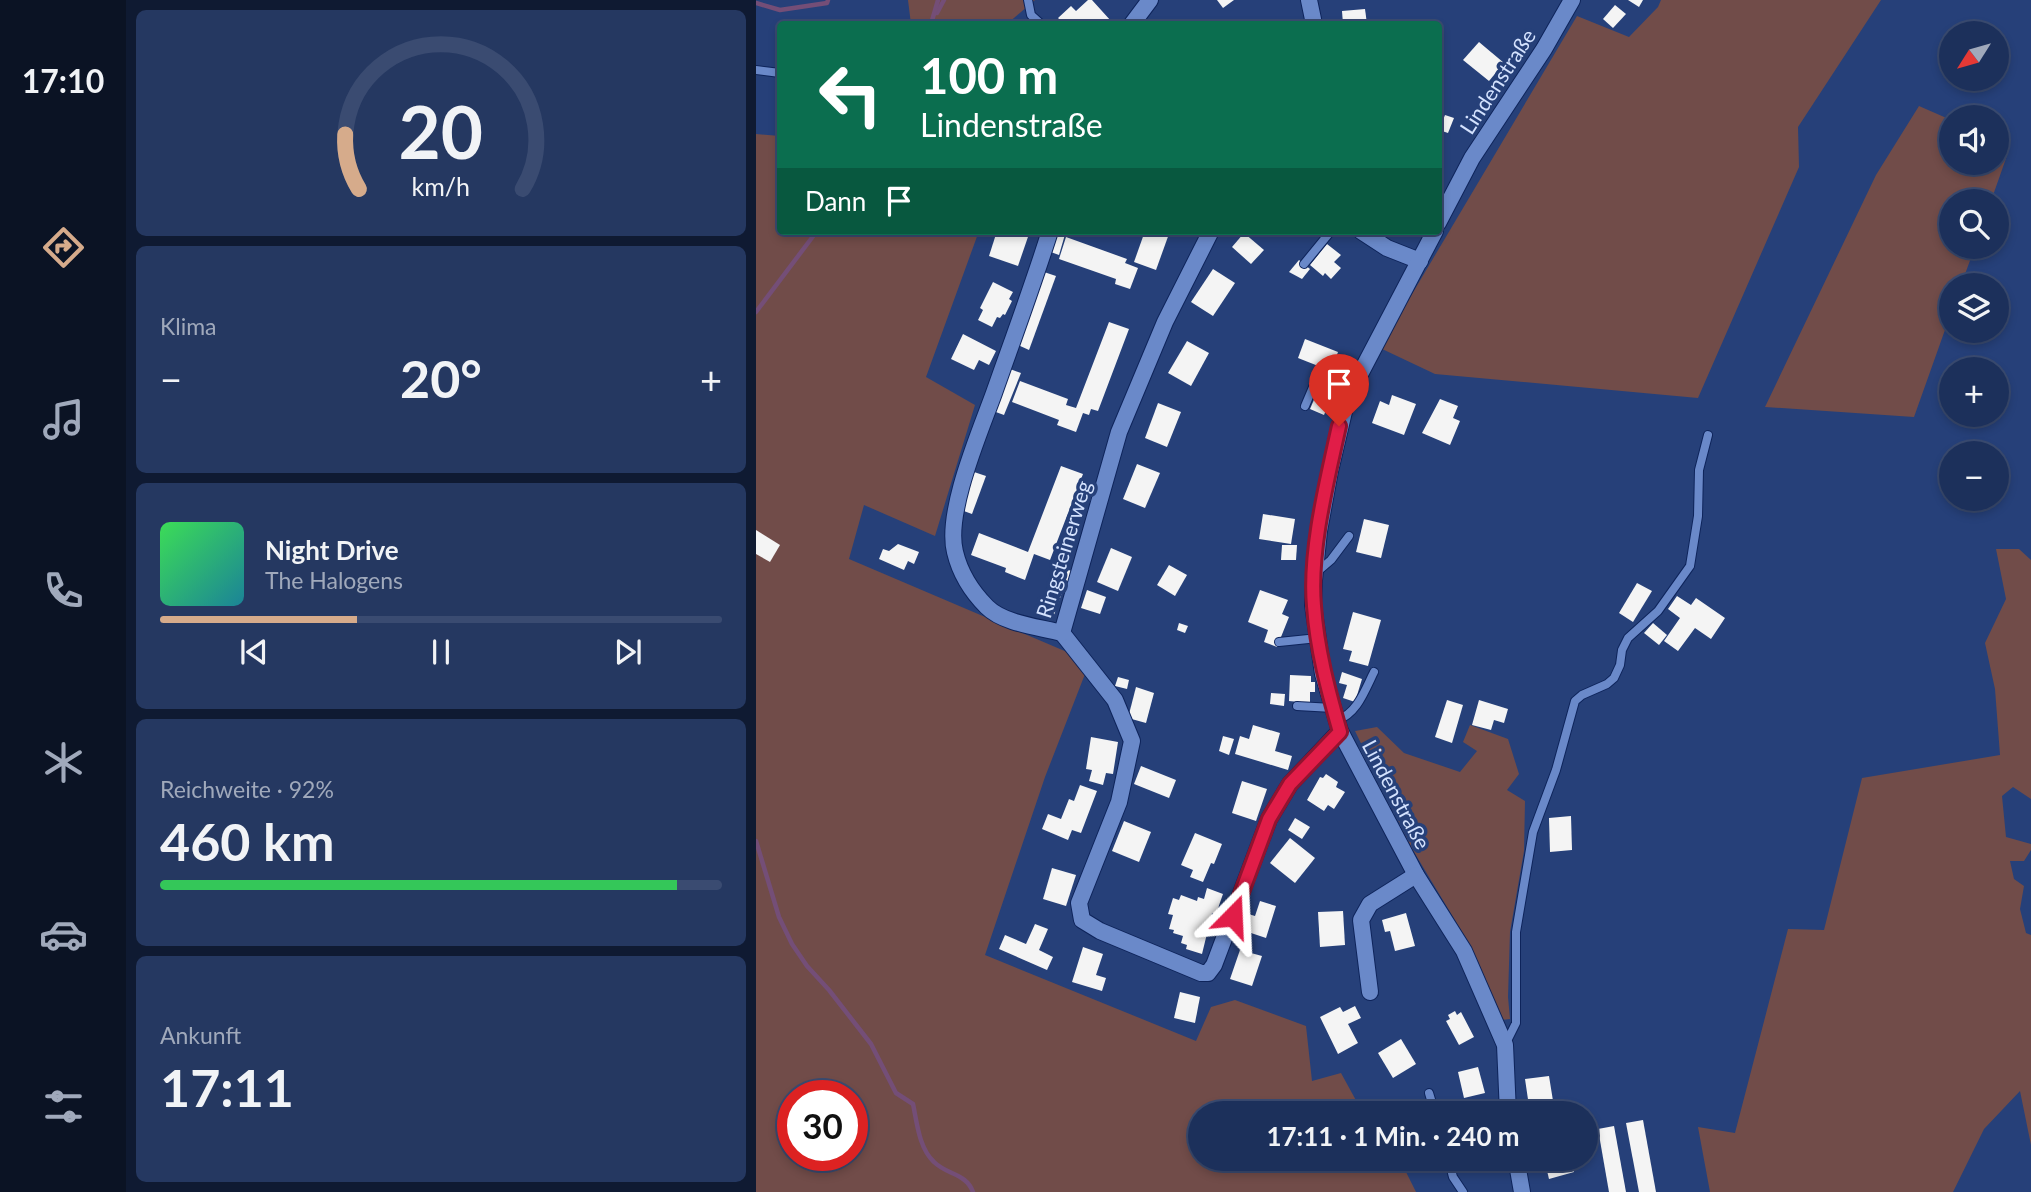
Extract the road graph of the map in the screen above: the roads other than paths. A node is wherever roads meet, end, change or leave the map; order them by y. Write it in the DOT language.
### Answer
graph roads {
  1 [pos="1028,0"];
  2 [pos="1150,0"];
  3 [pos="1309,0"];
  4 [pos="1572,0"];
  5 [pos="1038,21"];
  6 [pos="1134,21"];
  7 [pos="1313,21"];
  8 [pos="756,70"];
  9 [pos="777,74"];
  10 [pos="1442,215"];
  11 [pos="1049,235"];
  12 [pos="1209,235"];
  13 [pos="1328,235"];
  14 [pos="1367,235"];
  15 [pos="1433,235"];
  16 [pos="1420,261"];
  17 [pos="1304,264"];
  18 [pos="1354,386"];
  19 [pos="1305,406"];
  20 [pos="1708,435"];
  21 [pos="1349,537"];
  22 [pos="1315,573"];
  23 [pos="1062,633"];
  24 [pos="1318,638"];
  25 [pos="1279,642"];
  26 [pos="1374,671"];
  27 [pos="1297,706"];
  28 [pos="1337,720"];
  29 [pos="1416,875"];
  30 [pos="1370,992"];
  31 [pos="1505,1045"];
  32 [pos="1429,1093"];
  33 [pos="1431,1101"];
  34 [pos="1507,1101"];
  35 [pos="1451,1171"];
  36 [pos="1518,1171"];
  37 [pos="1464,1192"];
  38 [pos="1522,1192"];
  1 -- 5 [label="lane"];
  2 -- 6 [label="street"];
  3 -- 7 [label="street"];
  4 -- 10 [label="street, Lindenstraße"];
  8 -- 9 [label="lane"];
  11 -- 23 [label="street, Ringsteinerweg"];
  12 -- 23 [label="street, Ringsteinerweg"];
  13 -- 17 [label="lane"];
  14 -- 16 [label="street"];
  15 -- 16 [label="street, Lindenstraße"];
  16 -- 18 [label="street, Lindenstraße"];
  18 -- 19 [label="lane"];
  18 -- 22 [label="street, Lindenstraße"];
  20 -- 31 [label="lane, Lindenstraße"];
  21 -- 22 [label="lane"];
  22 -- 24 [label="street, Lindenstraße"];
  23 -- 28 [label="street"];
  24 -- 25 [label="lane"];
  24 -- 28 [label="street, Lindenstraße"];
  26 -- 28 [label="lane"];
  27 -- 28 [label="lane"];
  28 -- 29 [label="street, Lindenstraße"];
  29 -- 30 [label="street"];
  29 -- 31 [label="street, Lindenstraße"];
  31 -- 34 [label="street, Lindenstraße"];
  32 -- 33 [label="lane"];
  35 -- 37 [label="lane"];
  36 -- 38 [label="street"];
}
